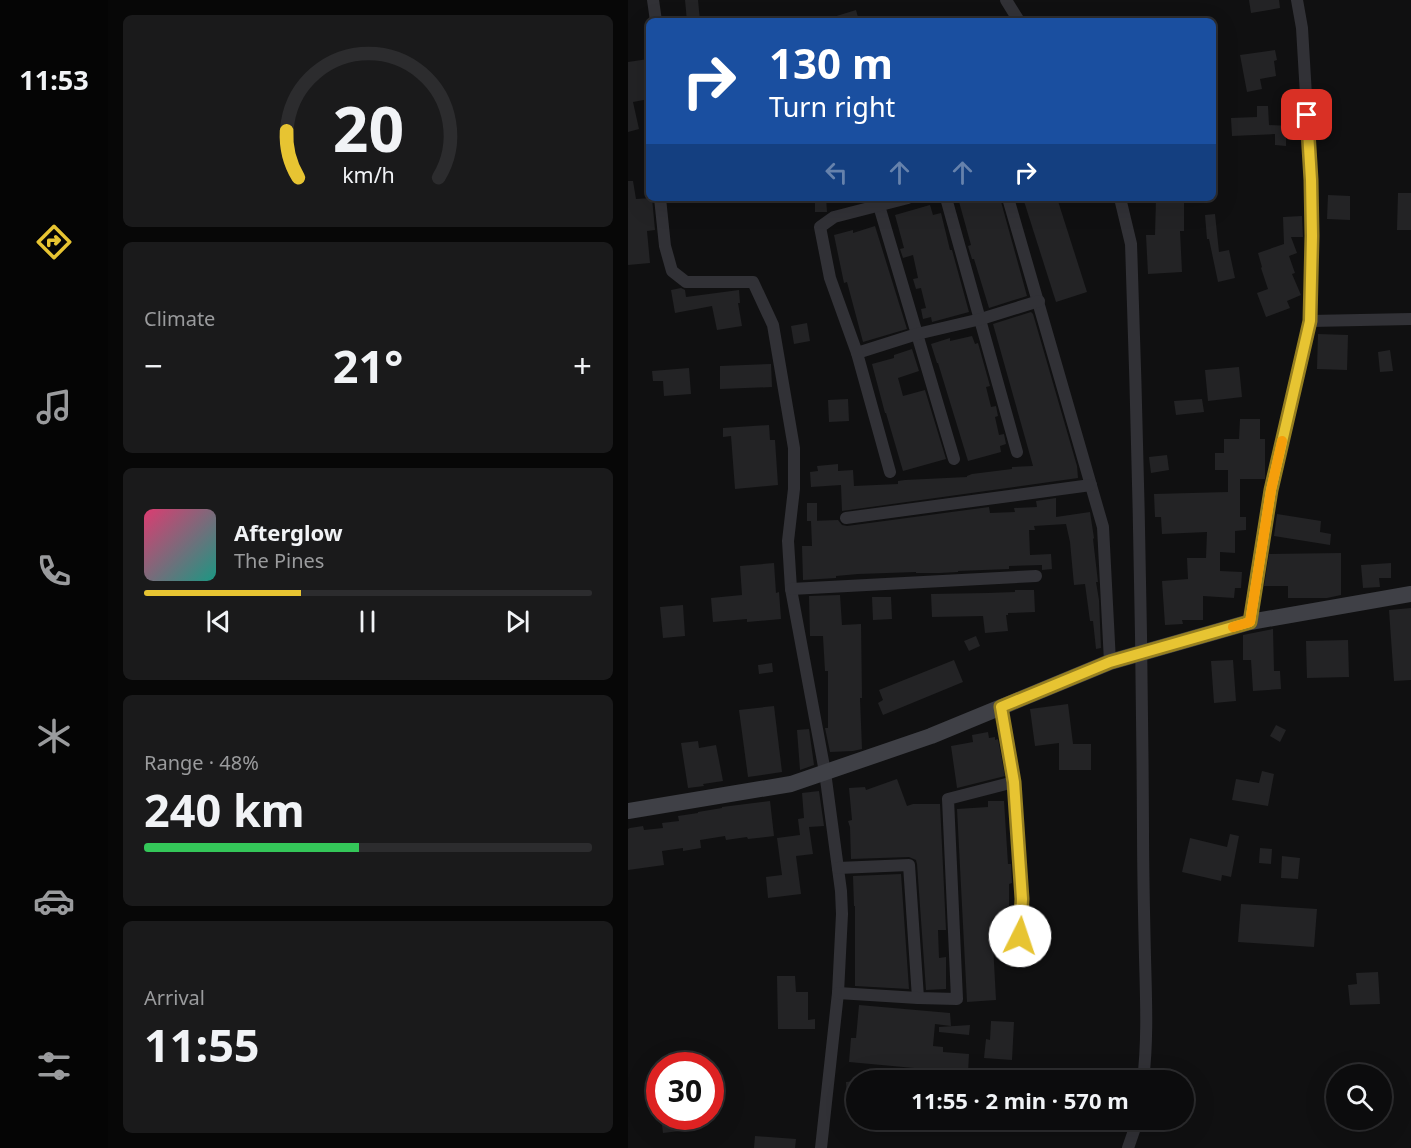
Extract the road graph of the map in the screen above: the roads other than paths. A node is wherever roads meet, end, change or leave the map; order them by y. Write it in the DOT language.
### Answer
graph roads {
  1 [pos="653,0"];
  2 [pos="1006,0"];
  3 [pos="1297,0"];
  4 [pos="656,18"];
  5 [pos="1017,18"];
  6 [pos="660,201"];
  7 [pos="878,201"];
  8 [pos="947,201"];
  9 [pos="1009,201"];
  10 [pos="1121,201"];
  11 [pos="1039,301"];
  12 [pos="981,319"];
  13 [pos="1411,319"];
  14 [pos="1310,321"];
  15 [pos="917,334"];
  16 [pos="857,354"];
  17 [pos="1017,452"];
  18 [pos="954,459"];
  19 [pos="890,472"];
  20 [pos="1091,485"];
  21 [pos="846,518"];
  22 [pos="1036,576"];
  23 [pos="791,589"];
  24 [pos="1411,594"];
  25 [pos="1250,622"];
  26 [pos="1142,654"];
  27 [pos="1110,662"];
  28 [pos="1001,707"];
  29 [pos="825,772"];
  30 [pos="1014,782"];
  31 [pos="629,812"];
  32 [pos="838,868"];
  33 [pos="1020,936"];
  34 [pos="838,993"];
  35 [pos="918,998"];
  36 [pos="1144,1070"];
  37 [pos="1134,1130"];
  38 [pos="821,1148"];
  39 [pos="1128,1148"];
  1 -- 4 [label="street"];
  2 -- 5 [label="street"];
  3 -- 14 [label="street"];
  6 -- 23 [label="street"];
  7 -- 15 [label="street"];
  7 -- 16 [label="street"];
  8 -- 12 [label="street"];
  9 -- 11 [label="street"];
  10 -- 26 [label="street"];
  11 -- 12 [label="street"];
  11 -- 20 [label="street"];
  12 -- 15 [label="street"];
  12 -- 17 [label="street"];
  13 -- 14 [label="street"];
  14 -- 25 [label="street"];
  15 -- 16 [label="street"];
  15 -- 18 [label="street"];
  16 -- 19 [label="street"];
  20 -- 21 [label="street"];
  20 -- 27 [label="street"];
  22 -- 23 [label="street"];
  23 -- 29 [label="street"];
  24 -- 25 [label="street"];
  25 -- 26 [label="street"];
  26 -- 27 [label="street"];
  26 -- 36 [label="street"];
  27 -- 28 [label="street"];
  28 -- 29 [label="street"];
  28 -- 30 [label="street"];
  29 -- 31 [label="street"];
  29 -- 32 [label="street"];
  30 -- 33 [label="street"];
  30 -- 35 [label="street"];
  32 -- 34 [label="street"];
  32 -- 35 [label="street"];
  34 -- 35 [label="street"];
  34 -- 38 [label="street"];
  37 -- 39 [label="street"];
}
